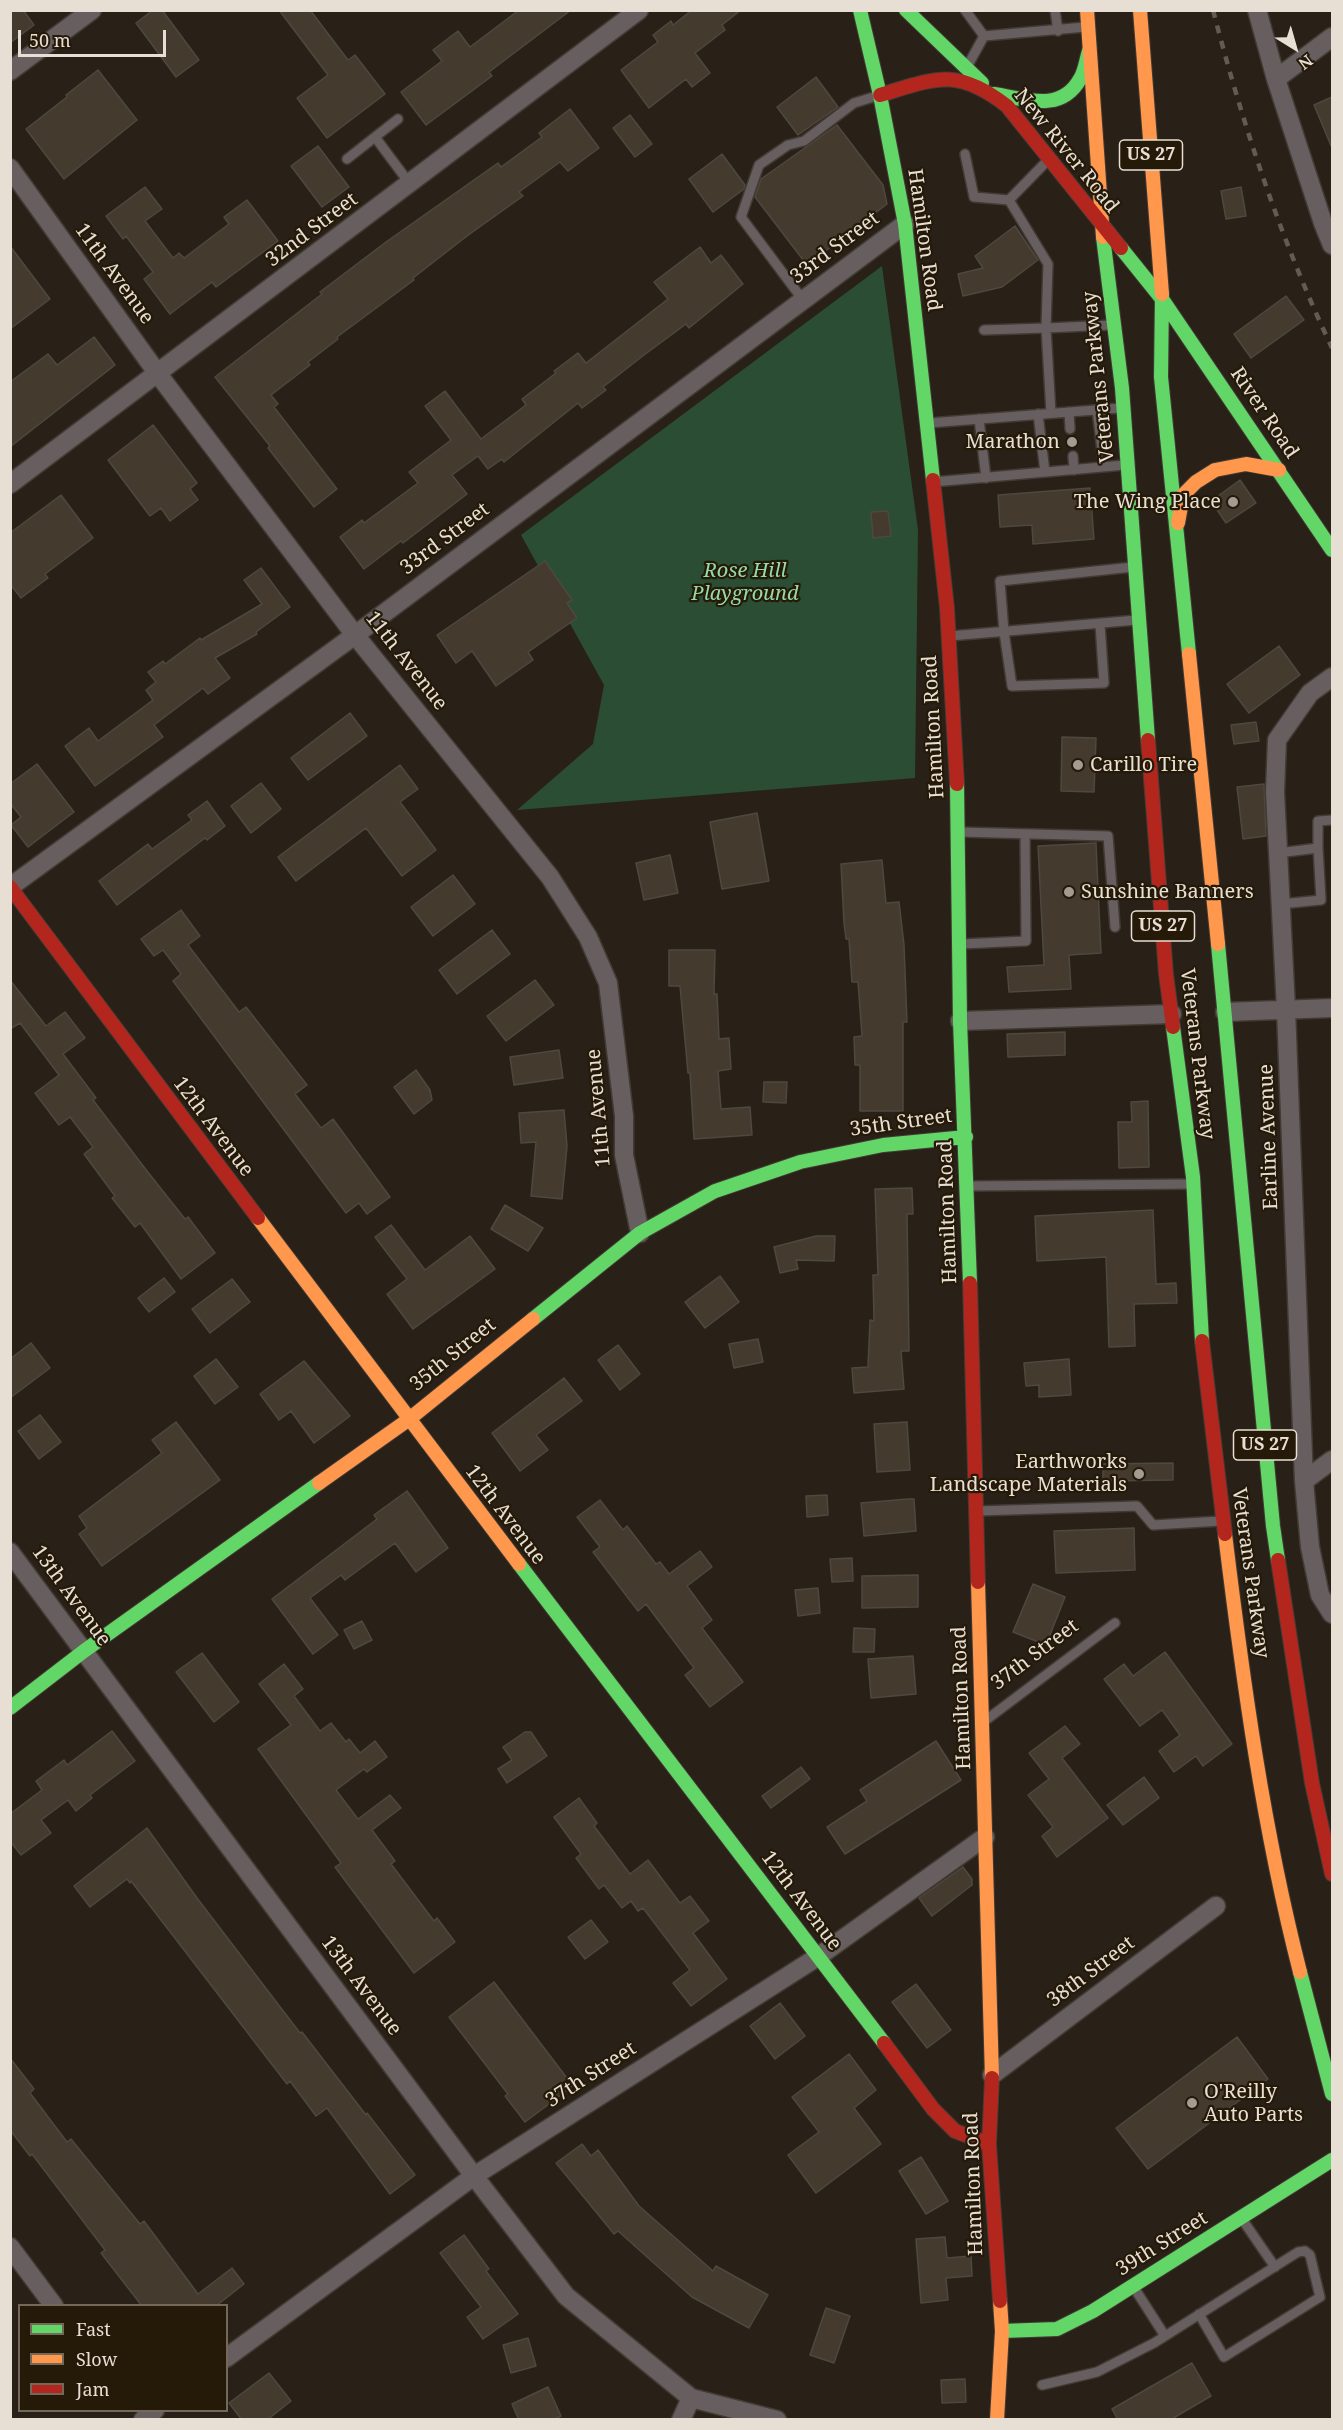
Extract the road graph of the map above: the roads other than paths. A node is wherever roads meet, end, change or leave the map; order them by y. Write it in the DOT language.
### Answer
graph roads {
  1 [pos="92,10"];
  2 [pos="639,10"];
  3 [pos="860,10"];
  4 [pos="966,10"];
  5 [pos="1055,10"];
  6 [pos="1087,10"];
  7 [pos="1140,10"];
  8 [pos="1257,10"];
  9 [pos="911,12"];
  10 [pos="1088,27"];
  11 [pos="1058,30"];
  12 [pos="984,36"];
  13 [pos="1332,37"];
  14 [pos="1089,48"];
  15 [pos="967,68"];
  16 [pos="10,71"];
  17 [pos="1276,79"];
  18 [pos="991,92"];
  19 [pos="880,95"];
  20 [pos="398,119"];
  21 [pos="375,137"];
  22 [pos="966,154"];
  23 [pos="347,159"];
  24 [pos="1049,159"];
  25 [pos="10,168"];
  26 [pos="410,184"];
  27 [pos="1009,200"];
  28 [pos="905,224"];
  29 [pos="1102,227"];
  30 [pos="1332,245"];
  31 [pos="1162,299"];
  32 [pos="804,300"];
  33 [pos="1114,325"];
  34 [pos="1046,328"];
  35 [pos="984,330"];
  36 [pos="158,374"];
  37 [pos="1124,408"];
  38 [pos="1097,410"];
  39 [pos="1069,412"];
  40 [pos="1051,413"];
  41 [pos="1038,414"];
  42 [pos="979,419"];
  43 [pos="927,423"];
  44 [pos="1070,429"];
  45 [pos="1073,456"];
  46 [pos="1128,465"];
  47 [pos="1104,467"];
  48 [pos="1074,470"];
  49 [pos="1279,470"];
  50 [pos="1045,472"];
  51 [pos="986,478"];
  52 [pos="933,482"];
  53 [pos="10,484"];
  54 [pos="1177,534"];
  55 [pos="1332,550"];
  56 [pos="1135,567"];
  57 [pos="1139,620"];
  58 [pos="1100,624"];
  59 [pos="1004,632"];
  60 [pos="355,635"];
  61 [pos="949,636"];
  62 [pos="1332,677"];
  63 [pos="1332,820"];
  64 [pos="959,832"];
  65 [pos="1025,834"];
  66 [pos="1318,849"];
  67 [pos="1278,853"];
  68 [pos="10,887"];
  69 [pos="1281,904"];
  70 [pos="1115,927"];
  71 [pos="959,944"];
  72 [pos="1332,1008"];
  73 [pos="1287,1009"];
  74 [pos="1225,1012"];
  75 [pos="1172,1014"];
  76 [pos="960,1021"];
  77 [pos="966,1137"];
  78 [pos="1194,1184"];
  79 [pos="967,1186"];
  80 [pos="640,1233"];
  81 [pos="408,1420"];
  82 [pos="1332,1460"];
  83 [pos="1304,1481"];
  84 [pos="976,1510"];
  85 [pos="1223,1521"];
  86 [pos="10,1552"];
  87 [pos="1332,1614"];
  88 [pos="1115,1623"];
  89 [pos="84,1651"];
  90 [pos="10,1708"];
  91 [pos="982,1723"];
  92 [pos="985,1837"];
  93 [pos="1332,1874"];
  94 [pos="1216,1906"];
  95 [pos="819,1956"];
  96 [pos="992,2075"];
  97 [pos="1332,2094"];
  98 [pos="988,2144"];
  99 [pos="1332,2160"];
  100 [pos="474,2176"];
  101 [pos="1241,2217"];
  102 [pos="10,2247"];
  103 [pos="1278,2267"];
  104 [pos="1132,2286"];
  105 [pos="53,2304"];
  106 [pos="1199,2314"];
  107 [pos="1002,2331"];
  108 [pos="1165,2336"];
  109 [pos="228,2357"];
  110 [pos="1042,2385"];
  111 [pos="691,2398"];
  112 [pos="681,2420"];
  113 [pos="777,2420"];
  114 [pos="997,2420"];
  1 -- 16 [label="street"];
  2 -- 26 [label="street, 32nd Street"];
  3 -- 19 [label="street, Hamilton Road"];
  4 -- 12 [label="lane"];
  5 -- 11 [label="lane"];
  6 -- 10 [label="street, Veterans Parkway / US 27"];
  7 -- 31 [label="street, Veterans Parkway / US 27"];
  8 -- 17 [label="street"];
  9 -- 15 [label="street"];
  10 -- 11 [label="lane"];
  10 -- 14 [label="street, Veterans Parkway / US 27"];
  11 -- 12 [label="lane"];
  12 -- 15 [label="lane"];
  13 -- 17 [label="street"];
  14 -- 18 [label="street"];
  14 -- 29 [label="street, Veterans Parkway / US 27"];
  15 -- 18 [label="street"];
  17 -- 30 [label="street"];
  18 -- 19 [label="street, New River Road"];
  18 -- 24 [label="street, New River Road"];
  19 -- 28 [label="street, Hamilton Road"];
  19 -- 32 [label="lane"];
  20 -- 21 [label="lane"];
  21 -- 23 [label="lane"];
  21 -- 26 [label="lane"];
  22 -- 27 [label="lane"];
  24 -- 27 [label="lane"];
  24 -- 29 [label="street, New River Road"];
  25 -- 36 [label="street, 11th Avenue"];
  26 -- 36 [label="street, 32nd Street"];
  27 -- 34 [label="lane"];
  28 -- 32 [label="street, 33rd Street"];
  28 -- 43 [label="street, Hamilton Road"];
  29 -- 31 [label="street, New River Road"];
  29 -- 33 [label="street, Veterans Parkway / US 27"];
  31 -- 49 [label="street, River Road"];
  31 -- 54 [label="street, Veterans Parkway / US 27"];
  32 -- 60 [label="street, 33rd Street"];
  33 -- 34 [label="lane"];
  33 -- 37 [label="street, Veterans Parkway / US 27"];
  34 -- 35 [label="lane"];
  34 -- 40 [label="lane"];
  36 -- 53 [label="street, 32nd Street"];
  36 -- 60 [label="street, 11th Avenue"];
  37 -- 38 [label="lane"];
  37 -- 46 [label="street, Veterans Parkway / US 27"];
  38 -- 39 [label="lane"];
  38 -- 47 [label="lane"];
  39 -- 40 [label="lane"];
  39 -- 44 [label="lane"];
  40 -- 41 [label="lane"];
  41 -- 42 [label="lane"];
  41 -- 50 [label="lane"];
  42 -- 43 [label="lane"];
  42 -- 51 [label="lane"];
  43 -- 52 [label="street, Hamilton Road"];
  45 -- 48 [label="lane"];
  46 -- 47 [label="lane"];
  46 -- 56 [label="street, Veterans Parkway / US 27"];
  47 -- 48 [label="lane"];
  48 -- 50 [label="lane"];
  49 -- 54 [label="street"];
  49 -- 55 [label="street, River Road"];
  50 -- 51 [label="lane"];
  51 -- 52 [label="lane"];
  52 -- 61 [label="street, Hamilton Road"];
  54 -- 74 [label="street, Veterans Parkway / US 27"];
  56 -- 57 [label="street, Veterans Parkway / US 27"];
  56 -- 59 [label="lane"];
  57 -- 58 [label="lane"];
  57 -- 75 [label="street, Veterans Parkway / US 27"];
  58 -- 59 [label="lane"];
  58 -- 59 [label="lane"];
  59 -- 61 [label="lane"];
  60 -- 68 [label="street, 33rd Street"];
  60 -- 80 [label="street, 11th Avenue"];
  61 -- 64 [label="street, Hamilton Road"];
  62 -- 67 [label="street, Earline Avenue"];
  63 -- 66 [label="lane"];
  64 -- 65 [label="lane"];
  64 -- 71 [label="street, Hamilton Road"];
  65 -- 70 [label="lane"];
  65 -- 71 [label="lane"];
  66 -- 67 [label="lane"];
  66 -- 69 [label="lane"];
  67 -- 69 [label="street, Earline Avenue"];
  68 -- 81 [label="street, 12th Avenue"];
  69 -- 73 [label="street, Earline Avenue"];
  71 -- 76 [label="street, Hamilton Road"];
  72 -- 73 [label="street"];
  73 -- 74 [label="street"];
  73 -- 83 [label="street, Earline Avenue"];
  74 -- 93 [label="street, Veterans Parkway / US 27"];
  75 -- 76 [label="street"];
  75 -- 78 [label="street, Veterans Parkway / US 27"];
  76 -- 77 [label="street, Hamilton Road"];
  77 -- 79 [label="street, Hamilton Road"];
  77 -- 80 [label="street, 35th Street"];
  78 -- 79 [label="lane"];
  78 -- 85 [label="street, Veterans Parkway / US 27"];
  79 -- 84 [label="street, Hamilton Road"];
  80 -- 81 [label="street, 35th Street"];
  81 -- 89 [label="street, 35th Street"];
  81 -- 95 [label="street, 12th Avenue"];
  82 -- 83 [label="street"];
  83 -- 87 [label="street, Earline Avenue"];
  84 -- 85 [label="lane"];
  84 -- 91 [label="street, Hamilton Road"];
  85 -- 97 [label="street, Veterans Parkway / US 27"];
  86 -- 89 [label="street, 13th Avenue"];
  88 -- 91 [label="lane, 37th Street"];
  89 -- 90 [label="street, 35th Street"];
  89 -- 100 [label="street, 13th Avenue"];
  91 -- 92 [label="street, Hamilton Road"];
  92 -- 95 [label="street, 37th Street"];
  92 -- 96 [label="street, Hamilton Road"];
  94 -- 96 [label="street, 38th Street"];
  95 -- 98 [label="street, 12th Avenue"];
  95 -- 100 [label="street, 37th Street"];
  96 -- 98 [label="street, Hamilton Road"];
  98 -- 107 [label="street, Hamilton Road"];
  99 -- 101 [label="street, 39th Street"];
  100 -- 109 [label="street, 37th Street"];
  100 -- 111 [label="street, 13th Avenue"];
  101 -- 103 [label="lane"];
  101 -- 104 [label="street, 39th Street"];
  102 -- 105 [label="street"];
  103 -- 106 [label="lane"];
  103 -- 106 [label="lane"];
  104 -- 107 [label="street, 39th Street"];
  104 -- 108 [label="lane"];
  106 -- 108 [label="lane"];
  107 -- 114 [label="street, Hamilton Road"];
  108 -- 110 [label="lane"];
  111 -- 112 [label="street"];
  111 -- 113 [label="street"];
}
